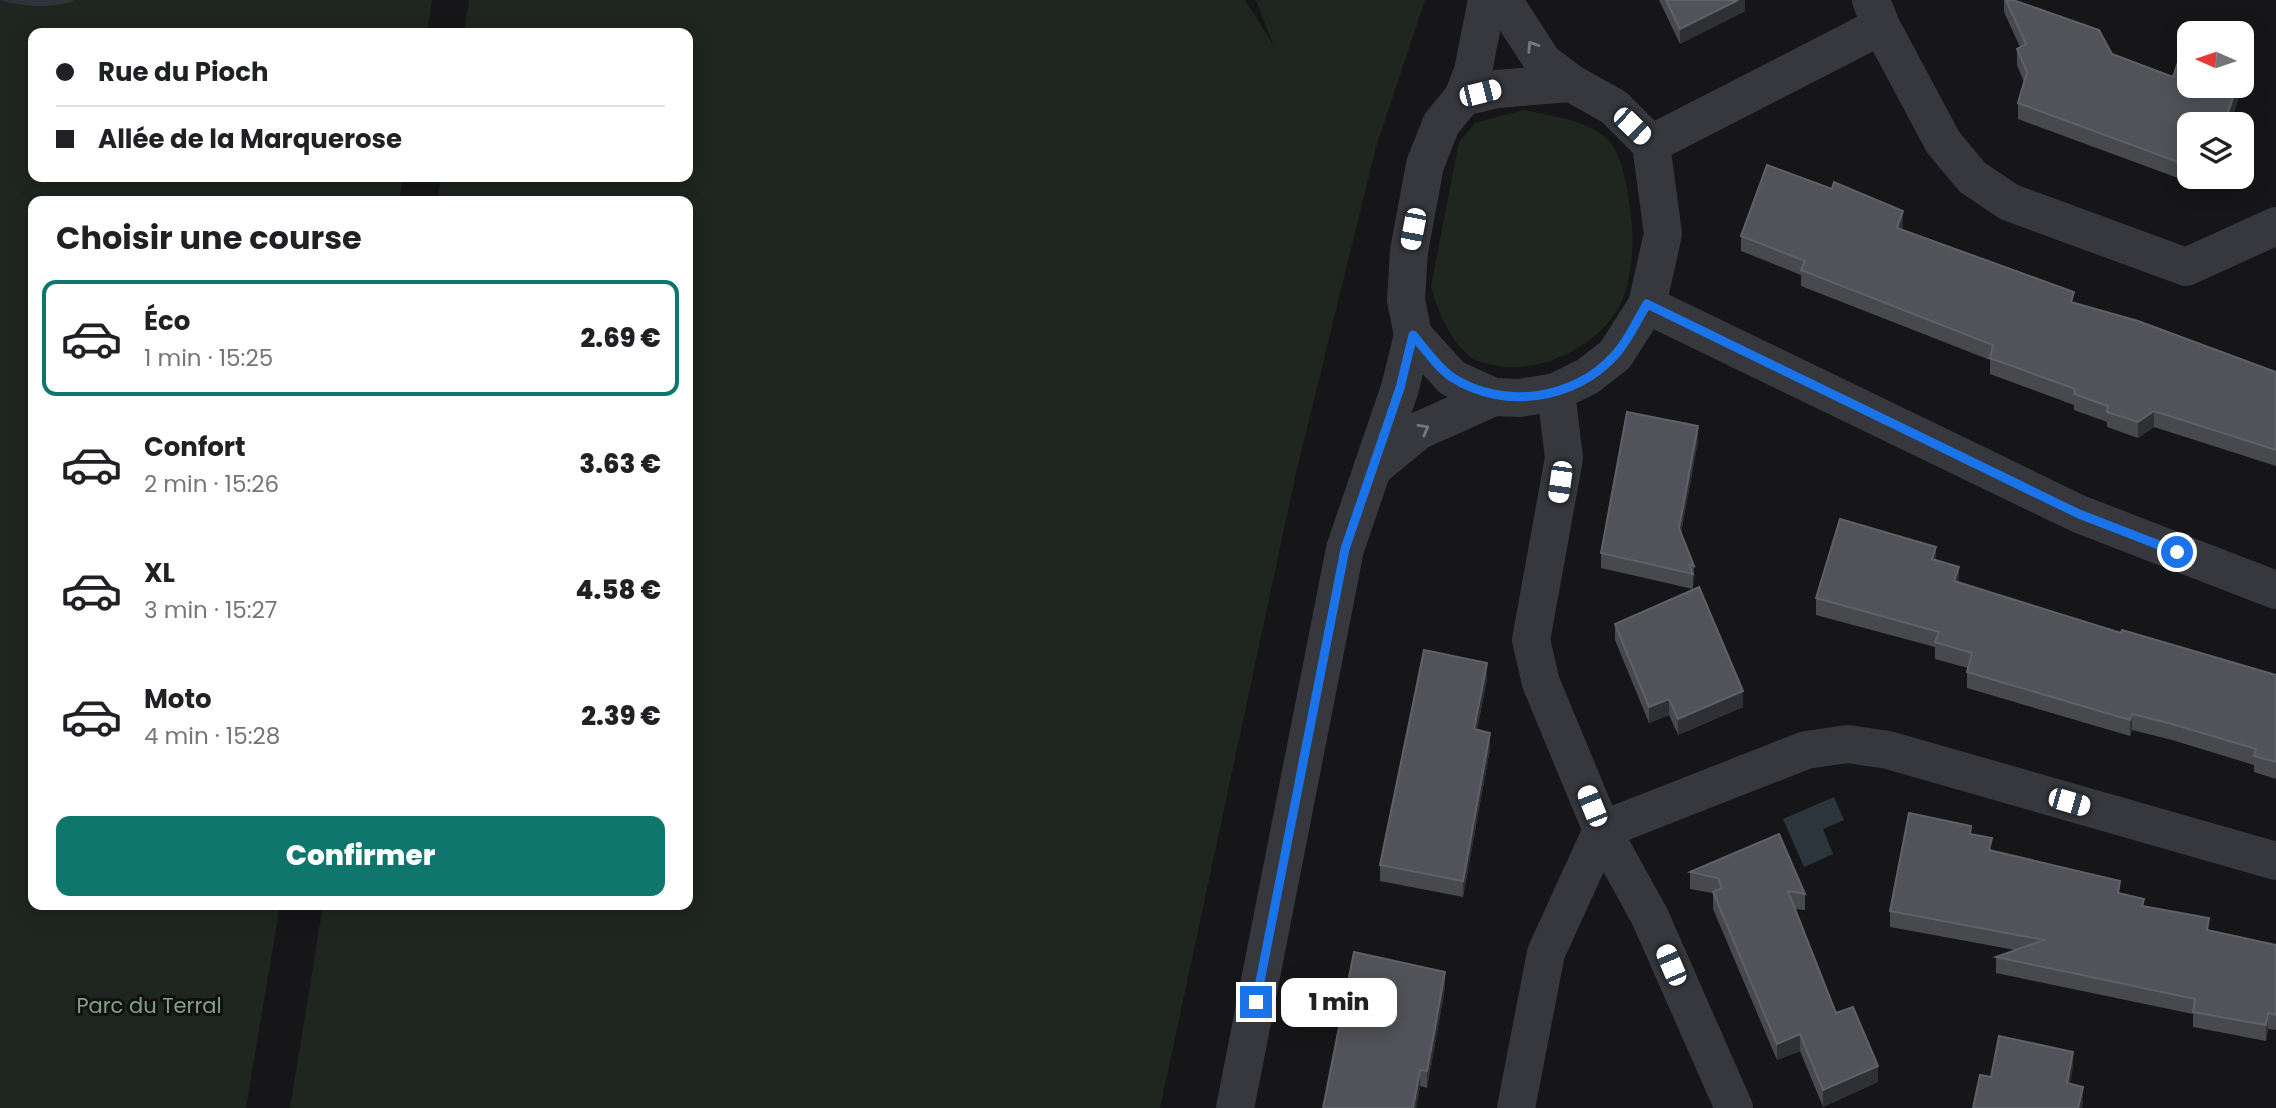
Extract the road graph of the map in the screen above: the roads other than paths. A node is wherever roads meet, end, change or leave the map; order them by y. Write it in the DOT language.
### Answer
graph roads {
  1 [pos="1487,0"];
  2 [pos="1503,0"];
  3 [pos="1876,13"];
  4 [pos="1571,83"];
  5 [pos="1463,97"];
  6 [pos="1651,144"];
  7 [pos="2276,226"];
  8 [pos="1647,304"];
  9 [pos="1413,335"];
  10 [pos="1556,392"];
  11 [pos="1493,397"];
  12 [pos="1370,470"];
  13 [pos="2276,590"];
  14 [pos="1602,830"];
  15 [pos="2276,861"];
  16 [pos="1235,1108"];
  17 [pos="1516,1108"];
  18 [pos="1734,1108"];
  1 -- 5 [label="street"];
  4 -- 2 [label="street, one-way"];
  3 -- 6 [label="street"];
  3 -- 7 [label="street"];
  4 -- 5 [label="street"];
  4 -- 6 [label="street"];
  5 -- 9 [label="street"];
  6 -- 8 [label="street"];
  8 -- 10 [label="street"];
  8 -- 13 [label="street"];
  9 -- 11 [label="street"];
  9 -- 12 [label="street"];
  10 -- 11 [label="street"];
  10 -- 14 [label="street"];
  12 -- 11 [label="street, one-way"];
  12 -- 16 [label="street"];
  14 -- 15 [label="street"];
  14 -- 17 [label="street"];
  14 -- 18 [label="street"];
}
